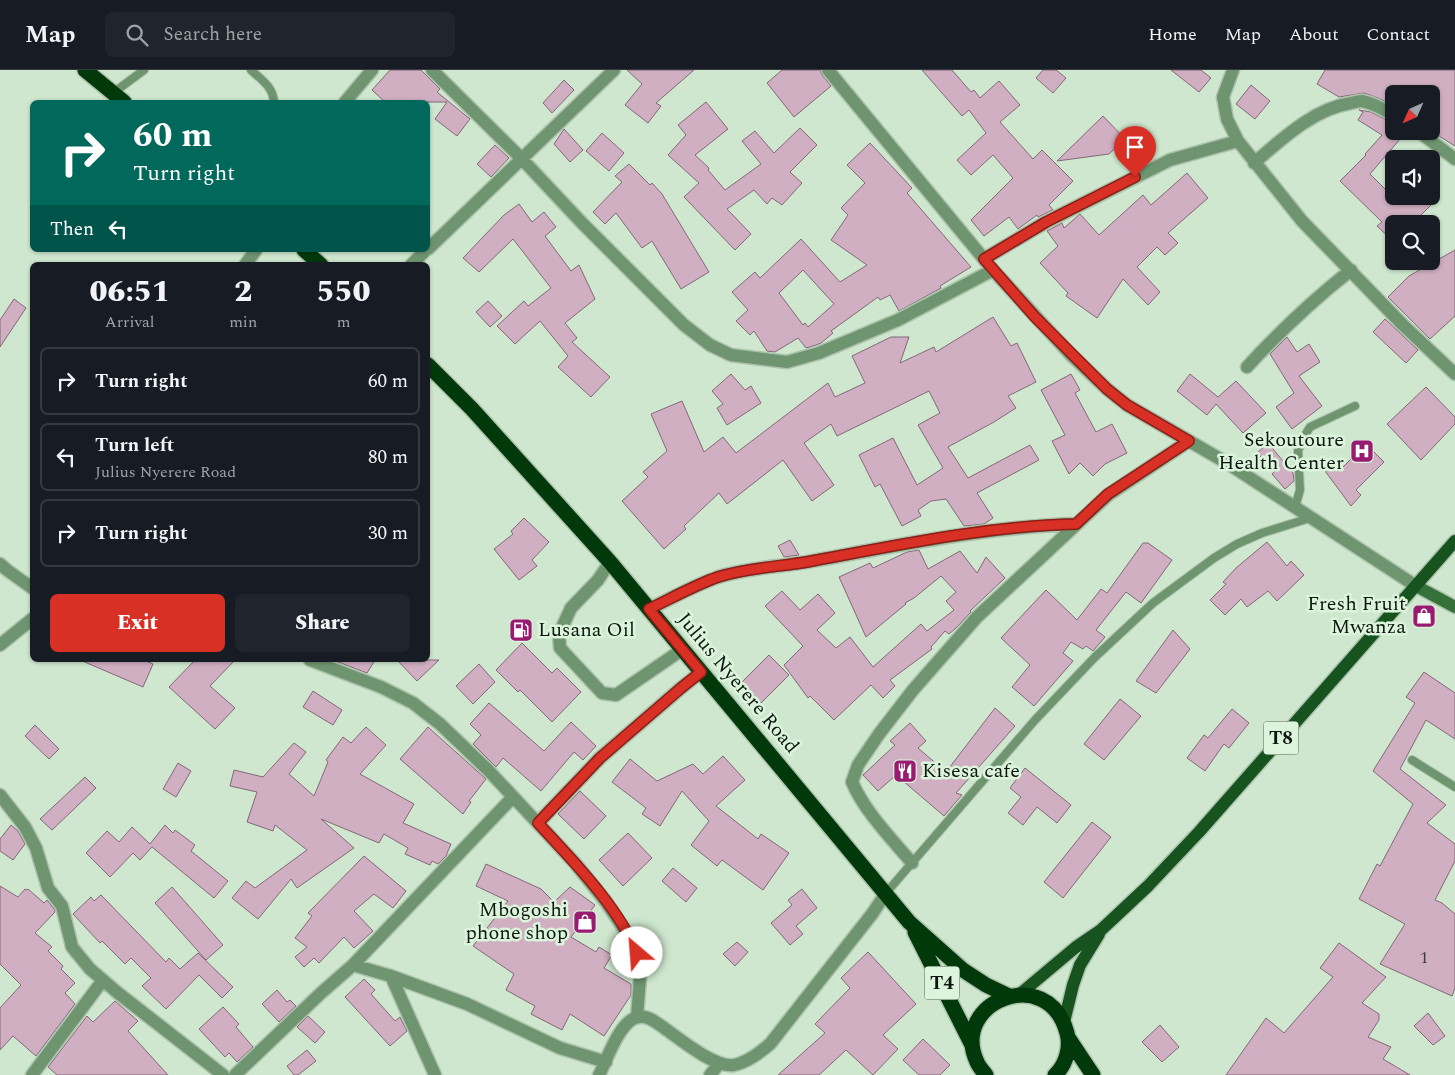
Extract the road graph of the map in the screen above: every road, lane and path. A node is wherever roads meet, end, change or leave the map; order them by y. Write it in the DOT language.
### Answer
graph roads {
  1 [pos="85,70"];
  2 [pos="144,70"];
  3 [pos="251,70"];
  4 [pos="372,70"];
  5 [pos="432,70"];
  6 [pos="614,70"];
  7 [pos="828,70"];
  8 [pos="1233,70"];
  9 [pos="118,98"];
  10 [pos="274,100"];
  11 [pos="347,100"];
  12 [pos="1385,111"];
  13 [pos="1430,140"];
  14 [pos="1238,141"];
  15 [pos="521,158"];
  16 [pos="1455,159"];
  17 [pos="1254,163"];
  18 [pos="430,247"];
  19 [pos="306,252"];
  20 [pos="425,252"];
  21 [pos="984,259"];
  22 [pos="318,262"];
  23 [pos="414,262"];
  24 [pos="993,270"];
  25 [pos="1351,270"];
  26 [pos="430,367"];
  27 [pos="1247,367"];
  28 [pos="1455,374"];
  29 [pos="1355,406"];
  30 [pos="1189,441"];
  31 [pos="1295,507"];
  32 [pos="1310,518"];
  33 [pos="1076,524"];
  34 [pos="1455,541"];
  35 [pos="610,562"];
  36 [pos="0,564"];
  37 [pos="1416,586"];
  38 [pos="30,587"];
  39 [pos="1455,607"];
  40 [pos="649,609"];
  41 [pos="30,622"];
  42 [pos="0,645"];
  43 [pos="683,649"];
  44 [pos="315,662"];
  45 [pos="701,672"];
  46 [pos="1412,760"];
  47 [pos="1455,787"];
  48 [pos="0,795"];
  49 [pos="513,797"];
  50 [pos="538,823"];
  51 [pos="912,863"];
  52 [pos="886,893"];
  53 [pos="909,922"];
  54 [pos="1101,930"];
  55 [pos="354,965"];
  56 [pos="391,976"];
  57 [pos="104,980"];
  58 [pos="1014,995"];
  59 [pos="637,1017"];
  60 [pos="1064,1022"];
  61 [pos="1069,1039"];
  62 [pos="973,1046"];
  63 [pos="606,1062"];
  64 [pos="720,1064"];
  65 [pos="32,1075"];
  66 [pos="223,1075"];
  67 [pos="236,1075"];
  68 [pos="435,1075"];
  69 [pos="599,1075"];
  70 [pos="710,1075"];
  71 [pos="986,1075"];
  72 [pos="1055,1075"];
  73 [pos="1093,1075"];
  1 -- 9 [label="highway"];
  2 -- 9 [label="lane"];
  3 -- 10 [label="lane"];
  4 -- 11 [label="street"];
  5 -- 15 [label="street"];
  6 -- 15 [label="street"];
  7 -- 21 [label="street"];
  8 -- 14 [label="street"];
  12 -- 17 [label="street"];
  13 -- 16 [label="street"];
  14 -- 17 [label="street"];
  14 -- 21 [label="street"];
  15 -- 18 [label="street"];
  15 -- 24 [label="street"];
  17 -- 25 [label="street"];
  19 -- 22 [label="highway"];
  20 -- 23 [label="street"];
  21 -- 24 [label="street"];
  24 -- 30 [label="street"];
  25 -- 27 [label="street"];
  25 -- 28 [label="street"];
  26 -- 35 [label="highway, Julius Nyerere Road / T4"];
  29 -- 31 [label="lane"];
  30 -- 31 [label="street"];
  30 -- 33 [label="street"];
  31 -- 32 [label="street"];
  32 -- 37 [label="street"];
  32 -- 51 [label="lane"];
  33 -- 40 [label="street"];
  33 -- 51 [label="street"];
  34 -- 37 [label="main road, T8"];
  35 -- 40 [label="highway, Julius Nyerere Road / T4"];
  35 -- 43 [label="street"];
  36 -- 38 [label="street"];
  37 -- 39 [label="street"];
  37 -- 54 [label="main road, T8"];
  40 -- 43 [label="highway, Julius Nyerere Road / T4"];
  41 -- 42 [label="street"];
  43 -- 45 [label="highway, Julius Nyerere Road / T4"];
  44 -- 49 [label="street"];
  45 -- 50 [label="street"];
  45 -- 52 [label="highway, Julius Nyerere Road / T4"];
  46 -- 47 [label="lane"];
  48 -- 57 [label="street"];
  49 -- 50 [label="street"];
  49 -- 55 [label="street"];
  50 -- 59 [label="street"];
  51 -- 52 [label="lane"];
  52 -- 53 [label="highway, Julius Nyerere Road / T4"];
  52 -- 64 [label="street"];
  53 -- 58 [label="highway, Julius Nyerere Road / T4"];
  53 -- 62 [label="highway, Julius Nyerere Road / T4"];
  54 -- 58 [label="main road, T8"];
  54 -- 60 [label="main road, T8"];
  55 -- 56 [label="street"];
  55 -- 67 [label="street"];
  56 -- 63 [label="street"];
  56 -- 68 [label="street"];
  57 -- 65 [label="street"];
  57 -- 66 [label="street"];
  58 -- 60 [label="highway, Julius Nyerere Road / T4"];
  58 -- 62 [label="highway, T4"];
  59 -- 63 [label="street"];
  59 -- 64 [label="street"];
  60 -- 61 [label="highway, Julius Nyerere Road / T4"];
  61 -- 72 [label="highway, Julius Nyerere Road / T4"];
  61 -- 73 [label="highway, Julius Nyerere Road / T4"];
  62 -- 71 [label="highway, Julius Nyerere Road / T4"];
  63 -- 69 [label="street"];
  64 -- 70 [label="street"];
}
